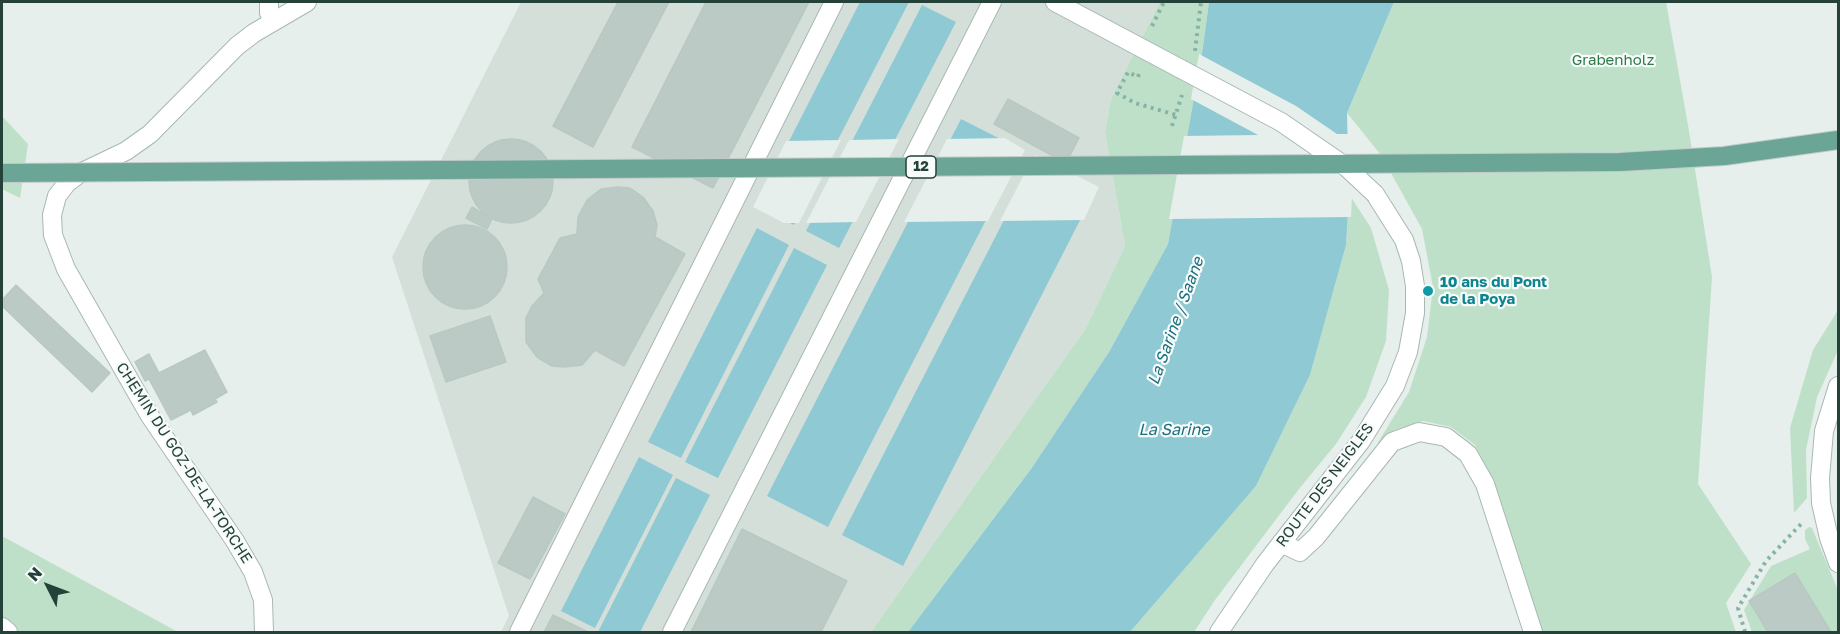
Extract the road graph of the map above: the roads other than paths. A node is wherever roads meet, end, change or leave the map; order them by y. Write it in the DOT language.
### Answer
graph roads {
  1 [pos="269,2"];
  2 [pos="307,2"];
  3 [pos="834,2"];
  4 [pos="992,2"];
  5 [pos="1055,2"];
  6 [pos="274,21"];
  7 [pos="1839,140"];
  8 [pos="2,173"];
  9 [pos="1839,386"];
  10 [pos="1281,543"];
  11 [pos="1839,563"];
  12 [pos="2,627"];
  13 [pos="8,633"];
  14 [pos="264,633"];
  15 [pos="519,633"];
  16 [pos="672,633"];
  17 [pos="1219,633"];
  18 [pos="1533,633"];
  1 -- 6 [label="street"];
  2 -- 6 [label="street, CHEMIN DU GOZ-DE-LA-TORCHE"];
  3 -- 15 [label="street"];
  4 -- 16 [label="street"];
  5 -- 10 [label="street, ROUTE DES NEIGLES, bridge"];
  6 -- 14 [label="street, CHEMIN DU GOZ-DE-LA-TORCHE"];
  7 -- 8 [label="main road, 12, bridge"];
  9 -- 11 [label="street"];
  10 -- 17 [label="street, ROUTE DES NEIGLES"];
  10 -- 18 [label="street"];
  12 -- 13 [label="street"];
}
